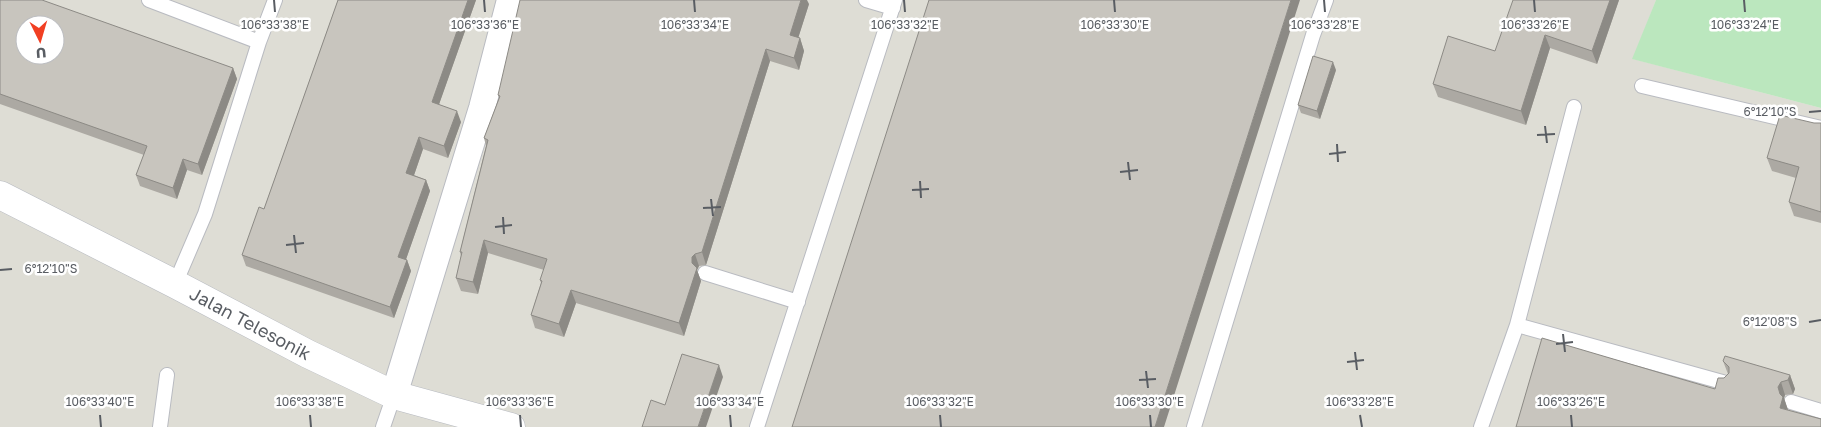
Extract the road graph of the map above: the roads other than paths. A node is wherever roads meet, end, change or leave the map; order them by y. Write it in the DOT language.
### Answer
graph roads {
  1 [pos="149,0"];
  2 [pos="275,0"];
  3 [pos="510,0"];
  4 [pos="866,0"];
  5 [pos="1326,0"];
  6 [pos="894,4"];
  7 [pos="259,42"];
  8 [pos="1642,86"];
  9 [pos="1574,107"];
  10 [pos="1821,128"];
  11 [pos="0,195"];
  12 [pos="706,273"];
  13 [pos="175,284"];
  14 [pos="798,302"];
  15 [pos="1517,325"];
  16 [pos="167,375"];
  17 [pos="1726,383"];
  18 [pos="394,395"];
  19 [pos="1791,402"];
  20 [pos="1821,411"];
  21 [pos="160,427"];
  22 [pos="383,427"];
  23 [pos="510,427"];
  24 [pos="757,427"];
  25 [pos="1194,427"];
  26 [pos="1481,427"];
  1 -- 7 [label="lane"];
  2 -- 7 [label="lane"];
  3 -- 18 [label="street"];
  4 -- 6 [label="lane"];
  5 -- 25 [label="lane"];
  6 -- 14 [label="lane"];
  7 -- 13 [label="lane"];
  8 -- 10 [label="lane"];
  9 -- 15 [label="lane"];
  11 -- 13 [label="street, Jalan Telesonik"];
  12 -- 14 [label="lane"];
  13 -- 18 [label="street, Jalan Telesonik"];
  14 -- 24 [label="lane"];
  15 -- 17 [label="lane"];
  15 -- 26 [label="lane"];
  16 -- 21 [label="lane"];
  18 -- 22 [label="lane"];
  18 -- 23 [label="street, Jalan Telesonik"];
  19 -- 20 [label="lane"];
}
